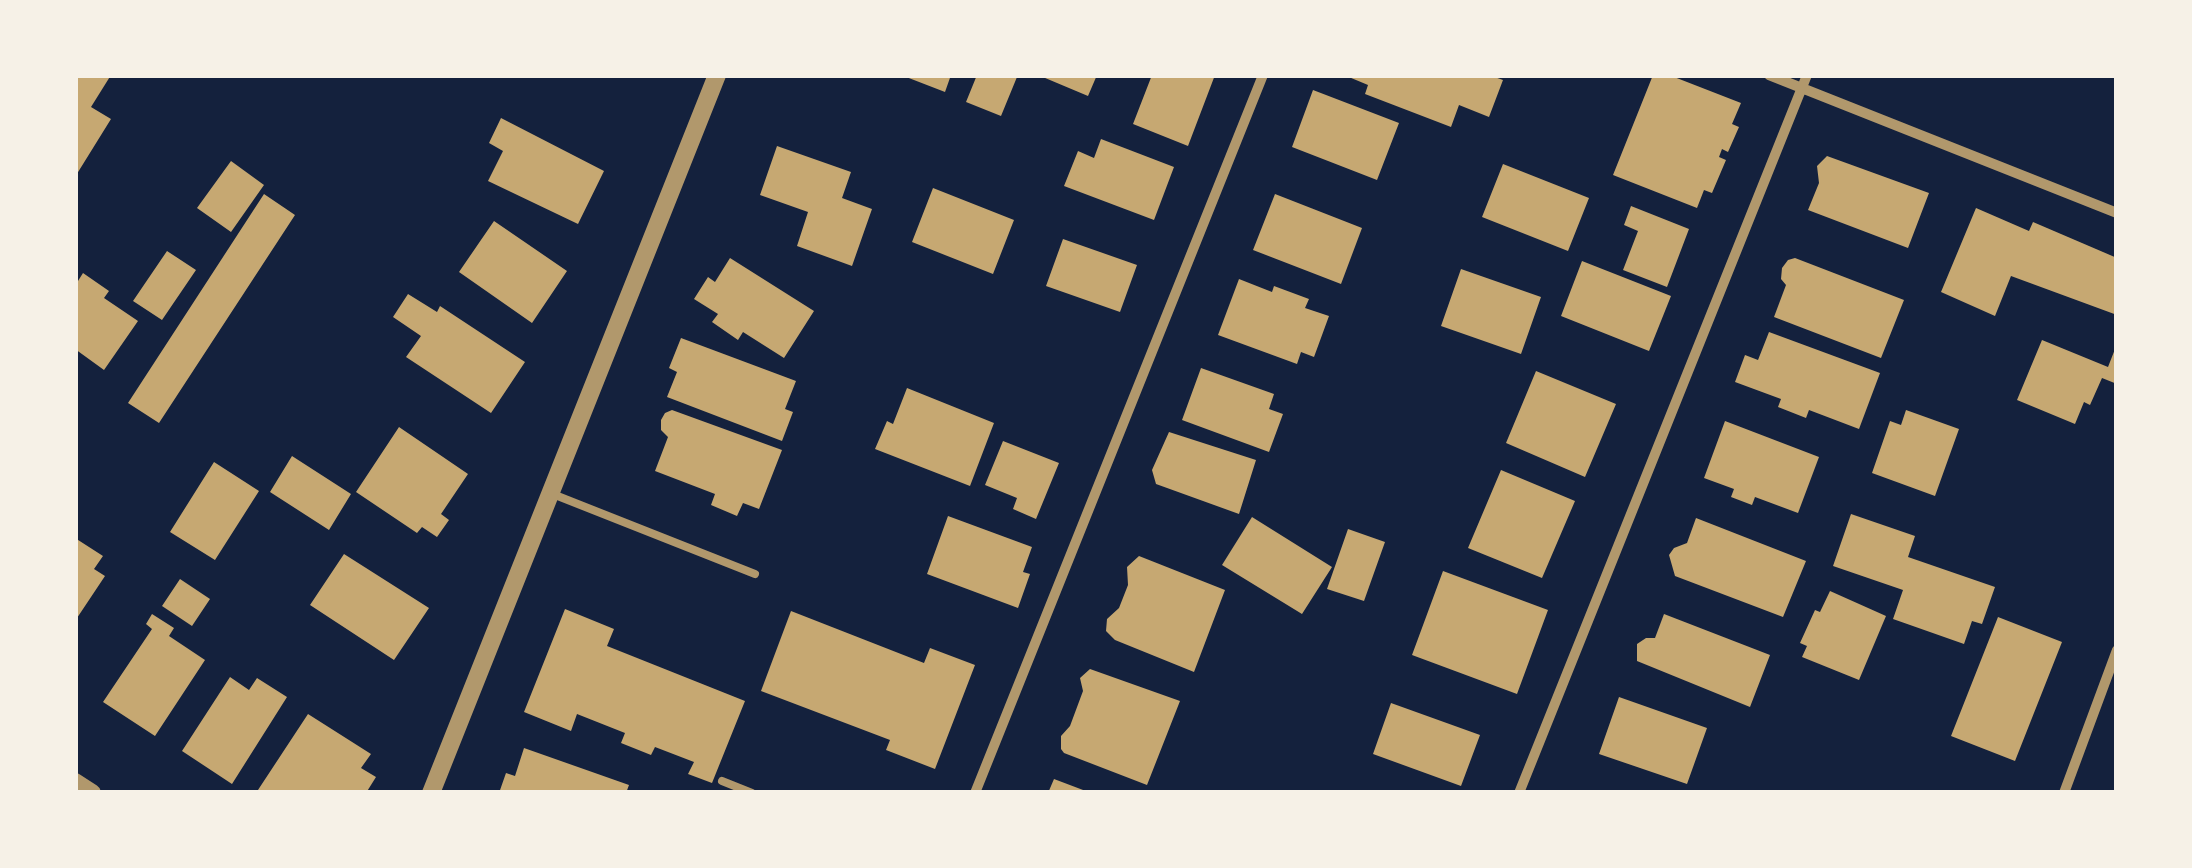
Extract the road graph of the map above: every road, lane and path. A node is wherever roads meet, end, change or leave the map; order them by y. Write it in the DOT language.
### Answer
graph roads {
  1 [pos="717,75"];
  2 [pos="1263,75"];
  3 [pos="1768,75"];
  4 [pos="1807,75"];
  5 [pos="1802,88"];
  6 [pos="2117,213"];
  7 [pos="550,493"];
  8 [pos="755,574"];
  9 [pos="2117,650"];
  10 [pos="75,782"];
  11 [pos="722,782"];
  12 [pos="92,793"];
  13 [pos="431,793"];
  14 [pos="752,793"];
  15 [pos="975,793"];
  16 [pos="1519,793"];
  17 [pos="2064,793"];
  1 -- 7 [label="street"];
  2 -- 15 [label="street"];
  3 -- 5 [label="street"];
  4 -- 5 [label="street"];
  5 -- 6 [label="street"];
  5 -- 16 [label="street"];
  7 -- 8 [label="lane"];
  7 -- 13 [label="street"];
  9 -- 17 [label="street"];
  10 -- 12 [label="street"];
  11 -- 14 [label="lane"];
}
